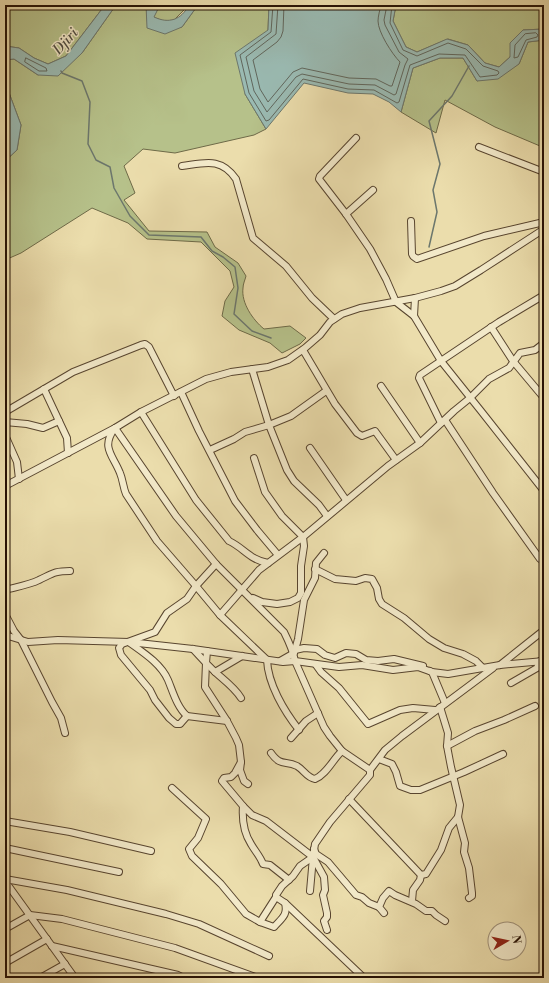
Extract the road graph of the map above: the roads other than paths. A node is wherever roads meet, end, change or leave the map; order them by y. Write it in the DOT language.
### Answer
graph roads {
  1 [pos="356,138"];
  2 [pos="479,147"];
  3 [pos="182,166"];
  4 [pos="544,172"];
  5 [pos="372,190"];
  6 [pos="346,214"];
  7 [pos="411,221"];
  8 [pos="544,222"];
  9 [pos="544,228"];
  10 [pos="544,295"];
  11 [pos="415,298"];
  12 [pos="396,302"];
  13 [pos="414,316"];
  14 [pos="334,319"];
  15 [pos="491,327"];
  16 [pos="544,342"];
  17 [pos="303,350"];
  18 [pos="440,361"];
  19 [pos="513,361"];
  20 [pos="252,369"];
  21 [pos="380,386"];
  22 [pos="44,389"];
  23 [pos="326,391"];
  24 [pos="181,392"];
  25 [pos="174,396"];
  26 [pos="470,398"];
  27 [pos="544,398"];
  28 [pos="5,412"];
  29 [pos="141,412"];
  30 [pos="59,421"];
  31 [pos="5,422"];
  32 [pos="443,422"];
  33 [pos="269,425"];
  34 [pos="115,428"];
  35 [pos="5,435"];
  36 [pos="420,442"];
  37 [pos="310,448"];
  38 [pos="210,450"];
  39 [pos="68,453"];
  40 [pos="254,458"];
  41 [pos="396,460"];
  42 [pos="19,479"];
  43 [pos="5,486"];
  44 [pos="544,491"];
  45 [pos="346,500"];
  46 [pos="327,516"];
  47 [pos="303,537"];
  48 [pos="324,553"];
  49 [pos="278,555"];
  50 [pos="544,559"];
  51 [pos="268,563"];
  52 [pos="216,564"];
  53 [pos="315,569"];
  54 [pos="70,571"];
  55 [pos="196,586"];
  56 [pos="242,589"];
  57 [pos="5,590"];
  58 [pos="248,596"];
  59 [pos="5,614"];
  60 [pos="220,615"];
  61 [pos="544,630"];
  62 [pos="284,632"];
  63 [pos="5,635"];
  64 [pos="298,639"];
  65 [pos="21,640"];
  66 [pos="129,642"];
  67 [pos="193,648"];
  68 [pos="207,651"];
  69 [pos="294,651"];
  70 [pos="242,656"];
  71 [pos="267,660"];
  72 [pos="280,661"];
  73 [pos="542,661"];
  74 [pos="295,662"];
  75 [pos="206,663"];
  76 [pos="316,665"];
  77 [pos="497,666"];
  78 [pos="483,668"];
  79 [pos="215,672"];
  80 [pos="432,672"];
  81 [pos="511,684"];
  82 [pos="241,698"];
  83 [pos="535,706"];
  84 [pos="441,707"];
  85 [pos="318,713"];
  86 [pos="187,716"];
  87 [pos="227,721"];
  88 [pos="299,730"];
  89 [pos="65,733"];
  90 [pos="291,738"];
  91 [pos="447,746"];
  92 [pos="342,751"];
  93 [pos="271,754"];
  94 [pos="503,754"];
  95 [pos="377,761"];
  96 [pos="242,762"];
  97 [pos="368,769"];
  98 [pos="453,776"];
  99 [pos="248,784"];
  100 [pos="172,788"];
  101 [pos="349,799"];
  102 [pos="243,806"];
  103 [pos="458,817"];
  104 [pos="5,821"];
  105 [pos="5,848"];
  106 [pos="314,848"];
  107 [pos="151,851"];
  108 [pos="313,857"];
  109 [pos="119,872"];
  110 [pos="421,876"];
  111 [pos="5,880"];
  112 [pos="289,880"];
  113 [pos="11,890"];
  114 [pos="310,891"];
  115 [pos="5,894"];
  116 [pos="276,897"];
  117 [pos="469,898"];
  118 [pos="412,902"];
  119 [pos="285,903"];
  120 [pos="379,907"];
  121 [pos="384,913"];
  122 [pos="30,915"];
  123 [pos="445,921"];
  124 [pos="260,922"];
  125 [pos="5,929"];
  126 [pos="327,930"];
  127 [pos="47,939"];
  128 [pos="52,946"];
  129 [pos="269,956"];
  130 [pos="5,963"];
  131 [pos="66,964"];
  132 [pos="171,976"];
  133 [pos="40,978"];
  134 [pos="75,978"];
  135 [pos="184,978"];
  136 [pos="258,978"];
  137 [pos="364,978"];
  1 -- 6 [label="street"];
  2 -- 4 [label="street"];
  3 -- 14 [label="street"];
  5 -- 6 [label="street"];
  6 -- 12 [label="street"];
  7 -- 8 [label="street"];
  9 -- 11 [label="street"];
  10 -- 15 [label="street"];
  11 -- 12 [label="street"];
  11 -- 13 [label="street"];
  12 -- 13 [label="street"];
  12 -- 14 [label="street"];
  13 -- 18 [label="street"];
  14 -- 17 [label="street"];
  15 -- 18 [label="street"];
  15 -- 19 [label="street"];
  16 -- 19 [label="street"];
  17 -- 20 [label="street"];
  17 -- 23 [label="street"];
  18 -- 26 [label="street"];
  18 -- 32 [label="street"];
  19 -- 26 [label="street"];
  19 -- 27 [label="street"];
  20 -- 24 [label="street"];
  20 -- 33 [label="street"];
  21 -- 36 [label="street"];
  22 -- 25 [label="street"];
  22 -- 28 [label="street"];
  22 -- 30 [label="street"];
  23 -- 33 [label="street"];
  23 -- 41 [label="street"];
  24 -- 25 [label="street"];
  24 -- 38 [label="street"];
  25 -- 29 [label="street"];
  26 -- 32 [label="street"];
  26 -- 44 [label="street"];
  29 -- 34 [label="street"];
  29 -- 51 [label="street"];
  30 -- 31 [label="street"];
  30 -- 39 [label="street"];
  32 -- 36 [label="street"];
  32 -- 50 [label="street"];
  33 -- 38 [label="street"];
  33 -- 46 [label="street"];
  34 -- 39 [label="street"];
  34 -- 52 [label="street"];
  34 -- 55 [label="street"];
  35 -- 42 [label="street"];
  36 -- 41 [label="street"];
  37 -- 45 [label="street"];
  38 -- 49 [label="street"];
  39 -- 42 [label="street"];
  40 -- 47 [label="street"];
  41 -- 45 [label="street"];
  42 -- 43 [label="street"];
  45 -- 46 [label="street"];
  46 -- 47 [label="street"];
  47 -- 49 [label="street"];
  47 -- 58 [label="street"];
  48 -- 53 [label="street"];
  49 -- 51 [label="street"];
  51 -- 56 [label="street"];
  52 -- 55 [label="street"];
  52 -- 56 [label="street"];
  53 -- 64 [label="street"];
  53 -- 78 [label="street"];
  54 -- 57 [label="street"];
  55 -- 60 [label="street"];
  55 -- 66 [label="street"];
  56 -- 58 [label="street"];
  56 -- 60 [label="street"];
  58 -- 62 [label="street"];
  59 -- 65 [label="street"];
  60 -- 71 [label="street"];
  61 -- 77 [label="street"];
  62 -- 64 [label="street"];
  62 -- 69 [label="street"];
  63 -- 65 [label="street"];
  64 -- 69 [label="street"];
  65 -- 66 [label="street"];
  65 -- 89 [label="street"];
  66 -- 67 [label="street"];
  66 -- 86 [label="street"];
  66 -- 86 [label="street"];
  67 -- 68 [label="street"];
  67 -- 75 [label="street"];
  68 -- 70 [label="street"];
  68 -- 75 [label="street"];
  69 -- 72 [label="street"];
  69 -- 74 [label="street"];
  69 -- 80 [label="street"];
  70 -- 71 [label="street"];
  70 -- 79 [label="street"];
  71 -- 72 [label="street"];
  71 -- 88 [label="street"];
  72 -- 74 [label="street"];
  73 -- 77 [label="street"];
  73 -- 81 [label="street"];
  74 -- 76 [label="street"];
  74 -- 85 [label="street"];
  75 -- 79 [label="street"];
  75 -- 87 [label="street"];
  76 -- 80 [label="street"];
  76 -- 84 [label="street"];
  77 -- 78 [label="street"];
  77 -- 84 [label="street"];
  78 -- 80 [label="street"];
  79 -- 82 [label="street"];
  80 -- 84 [label="street"];
  83 -- 91 [label="street"];
  84 -- 91 [label="street"];
  84 -- 95 [label="street"];
  85 -- 88 [label="street"];
  85 -- 92 [label="street"];
  86 -- 87 [label="street"];
  87 -- 96 [label="street"];
  88 -- 90 [label="street"];
  91 -- 98 [label="street"];
  92 -- 93 [label="street"];
  92 -- 97 [label="street"];
  94 -- 98 [label="street"];
  95 -- 97 [label="street"];
  95 -- 98 [label="street"];
  96 -- 99 [label="street"];
  96 -- 102 [label="street"];
  97 -- 101 [label="street"];
  98 -- 103 [label="street"];
  100 -- 124 [label="street"];
  101 -- 106 [label="street"];
  101 -- 110 [label="street"];
  102 -- 108 [label="street"];
  102 -- 112 [label="street"];
  103 -- 110 [label="street"];
  103 -- 117 [label="street"];
  104 -- 107 [label="street"];
  105 -- 109 [label="street"];
  106 -- 108 [label="street"];
  106 -- 120 [label="street"];
  108 -- 112 [label="street"];
  108 -- 114 [label="street"];
  108 -- 126 [label="street"];
  110 -- 118 [label="street"];
  111 -- 113 [label="street"];
  111 -- 129 [label="street"];
  112 -- 116 [label="street"];
  113 -- 115 [label="street"];
  113 -- 122 [label="street"];
  116 -- 119 [label="street"];
  116 -- 124 [label="street"];
  118 -- 120 [label="street"];
  118 -- 123 [label="street"];
  119 -- 124 [label="street"];
  119 -- 137 [label="street"];
  120 -- 121 [label="street"];
  122 -- 125 [label="street"];
  122 -- 127 [label="street"];
  122 -- 136 [label="street"];
  127 -- 128 [label="street"];
  127 -- 130 [label="street"];
  128 -- 131 [label="street"];
  128 -- 132 [label="street"];
  131 -- 133 [label="street"];
  131 -- 134 [label="street"];
  132 -- 135 [label="street"];
}
